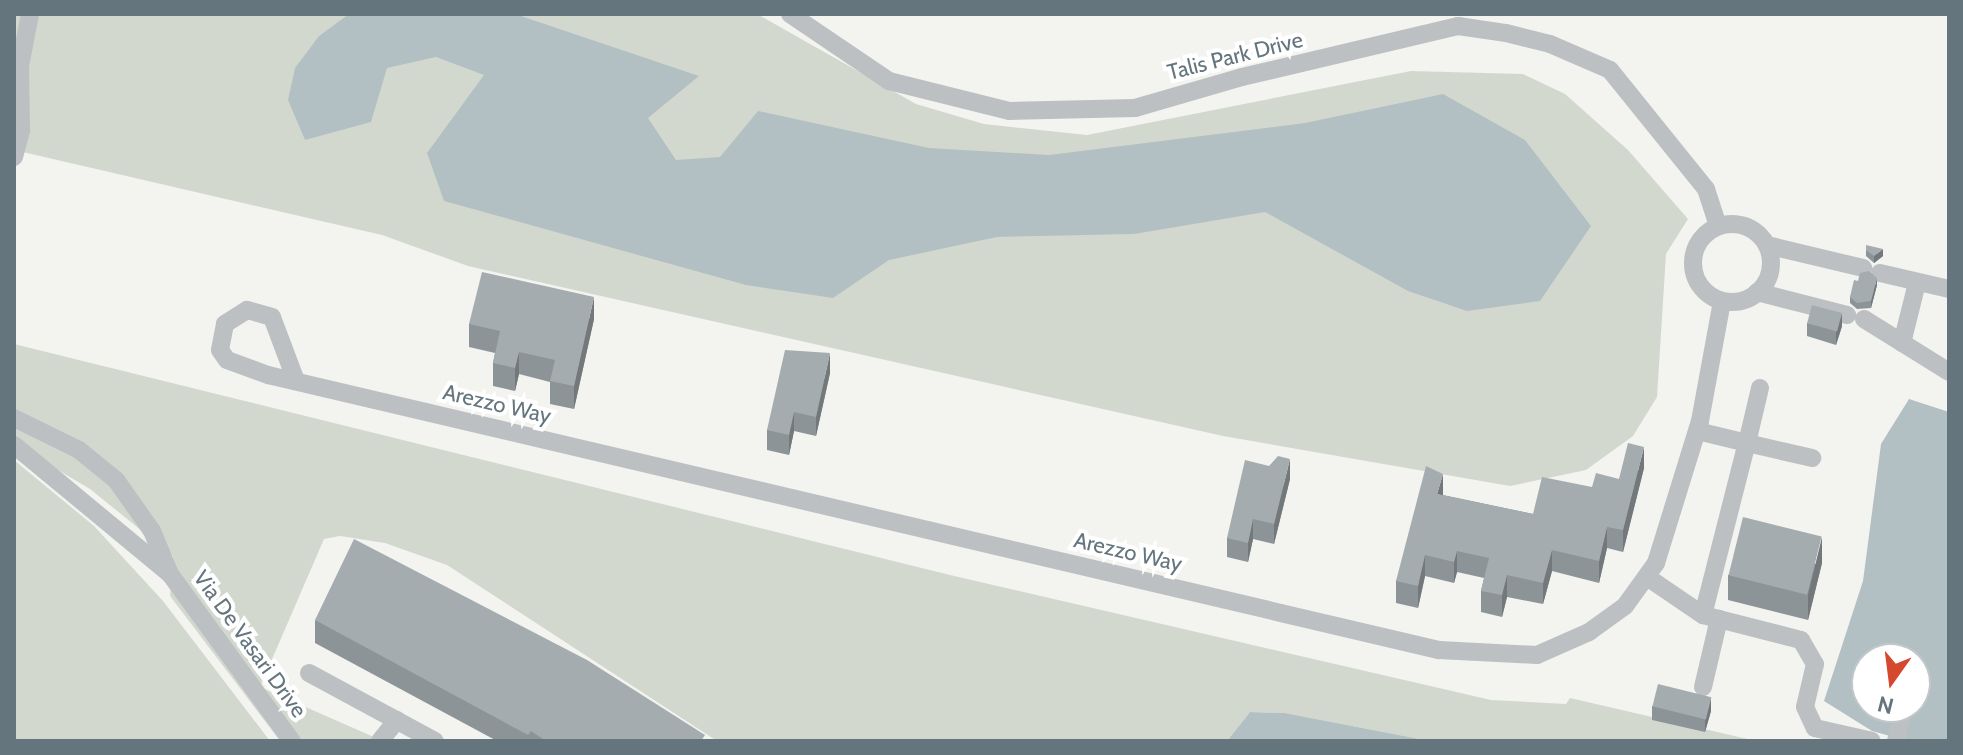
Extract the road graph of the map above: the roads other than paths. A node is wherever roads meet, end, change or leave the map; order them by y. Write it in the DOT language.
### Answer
graph roads {
  1 [pos="30,14"];
  2 [pos="790,14"];
  3 [pos="14,157"];
  4 [pos="1718,226"];
  5 [pos="1767,245"];
  6 [pos="1917,283"];
  7 [pos="1949,289"];
  8 [pos="1757,292"];
  9 [pos="1722,301"];
  10 [pos="1902,343"];
  11 [pos="1949,372"];
  12 [pos="296,381"];
  13 [pos="1760,388"];
  14 [pos="14,418"];
  15 [pos="1697,431"];
  16 [pos="1747,443"];
  17 [pos="14,445"];
  18 [pos="1812,458"];
  19 [pos="170,574"];
  20 [pos="1647,577"];
  21 [pos="1711,617"];
  22 [pos="309,673"];
  23 [pos="1703,687"];
  24 [pos="397,720"];
  25 [pos="292,741"];
  26 [pos="380,741"];
  27 [pos="435,741"];
  28 [pos="1872,741"];
  1 -- 3 [label="street"];
  2 -- 4 [label="street, Talis Park Drive"];
  4 -- 5 [label="street"];
  4 -- 9 [label="street"];
  5 -- 6 [label="street"];
  5 -- 8 [label="street"];
  6 -- 7 [label="street"];
  6 -- 10 [label="street"];
  8 -- 9 [label="street"];
  8 -- 10 [label="street"];
  9 -- 15 [label="street, Arezzo Way"];
  10 -- 11 [label="street"];
  12 -- 12 [label="street, Arezzo Way"];
  12 -- 20 [label="street, Arezzo Way"];
  13 -- 16 [label="street"];
  14 -- 19 [label="street, Via De Vasari Drive"];
  15 -- 16 [label="street"];
  15 -- 20 [label="street, Arezzo Way"];
  16 -- 18 [label="street"];
  16 -- 21 [label="street"];
  17 -- 19 [label="street, Via De Vasari Drive"];
  19 -- 25 [label="street, Via De Vasari Drive"];
  20 -- 21 [label="street"];
  21 -- 23 [label="street"];
  21 -- 28 [label="street"];
  22 -- 24 [label="street"];
  24 -- 26 [label="street"];
  24 -- 27 [label="street"];
}
